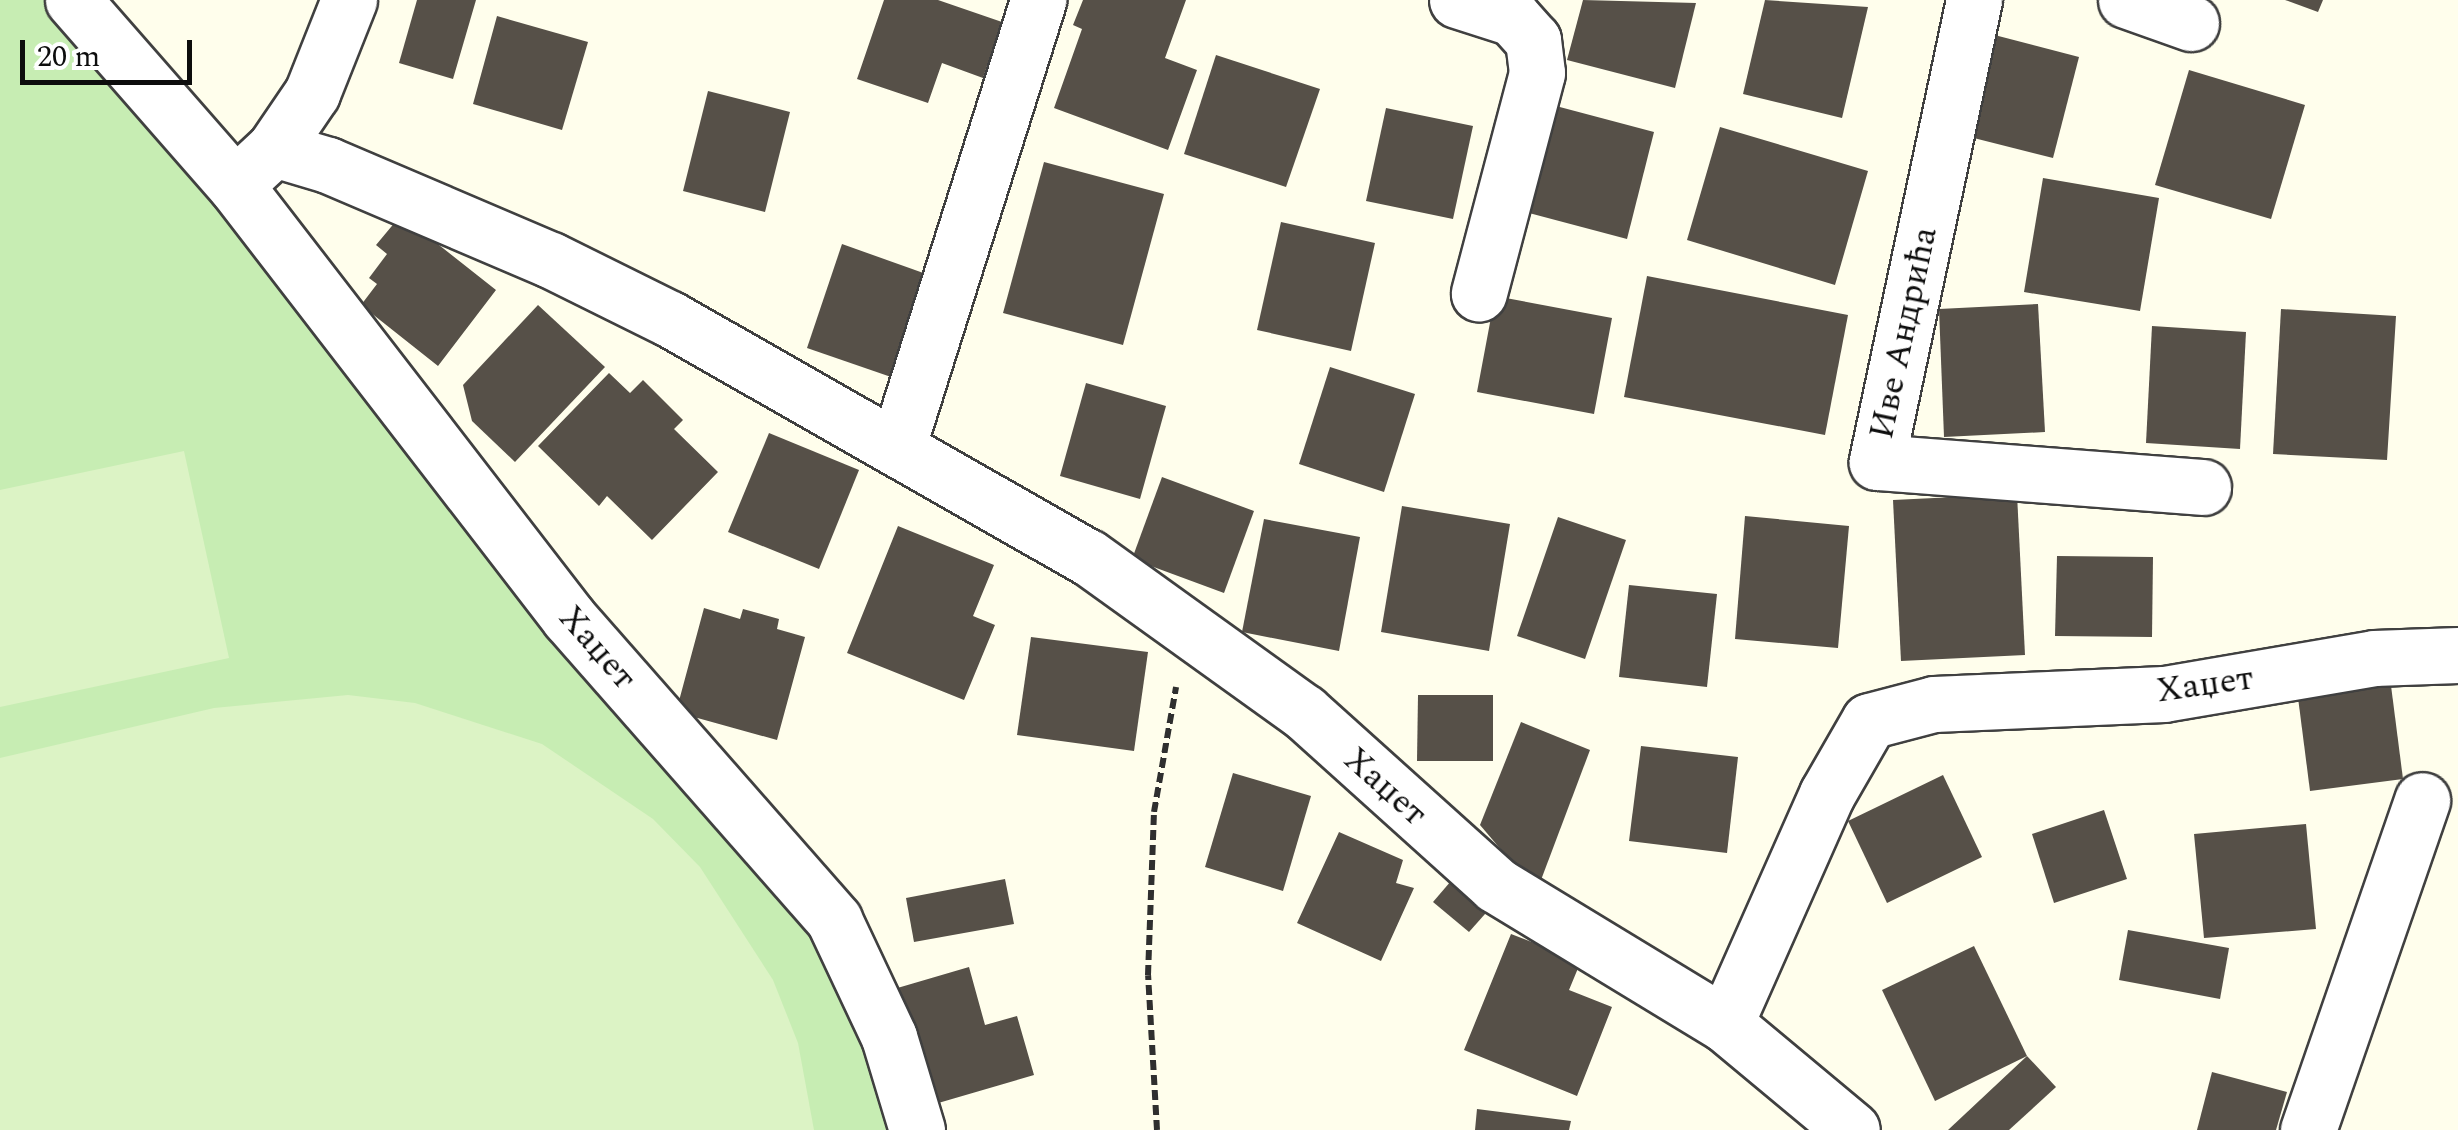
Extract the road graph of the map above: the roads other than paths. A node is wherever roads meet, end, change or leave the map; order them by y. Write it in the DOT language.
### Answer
graph roads {
  1 [pos="74,0"];
  2 [pos="349,0"];
  3 [pos="1038,0"];
  4 [pos="1457,0"];
  5 [pos="1974,0"];
  6 [pos="2126,0"];
  7 [pos="2190,23"];
  8 [pos="255,167"];
  9 [pos="1478,293"];
  10 [pos="898,446"];
  11 [pos="2204,487"];
  12 [pos="2458,656"];
  13 [pos="2422,800"];
  14 [pos="1725,1024"];
  15 [pos="918,1130"];
  16 [pos="1852,1130"];
  17 [pos="2308,1130"];
  1 -- 8 [label="street, Хаџет"];
  2 -- 8 [label="street"];
  3 -- 10 [label="street"];
  4 -- 9 [label="street"];
  5 -- 11 [label="street, Иве Андрића"];
  6 -- 7 [label="street"];
  8 -- 10 [label="street, Хаџет"];
  8 -- 15 [label="street, Хаџет"];
  10 -- 14 [label="street, Хаџет"];
  12 -- 14 [label="street, Хаџет"];
  13 -- 17 [label="street"];
  14 -- 16 [label="street, Хаџет"];
}
